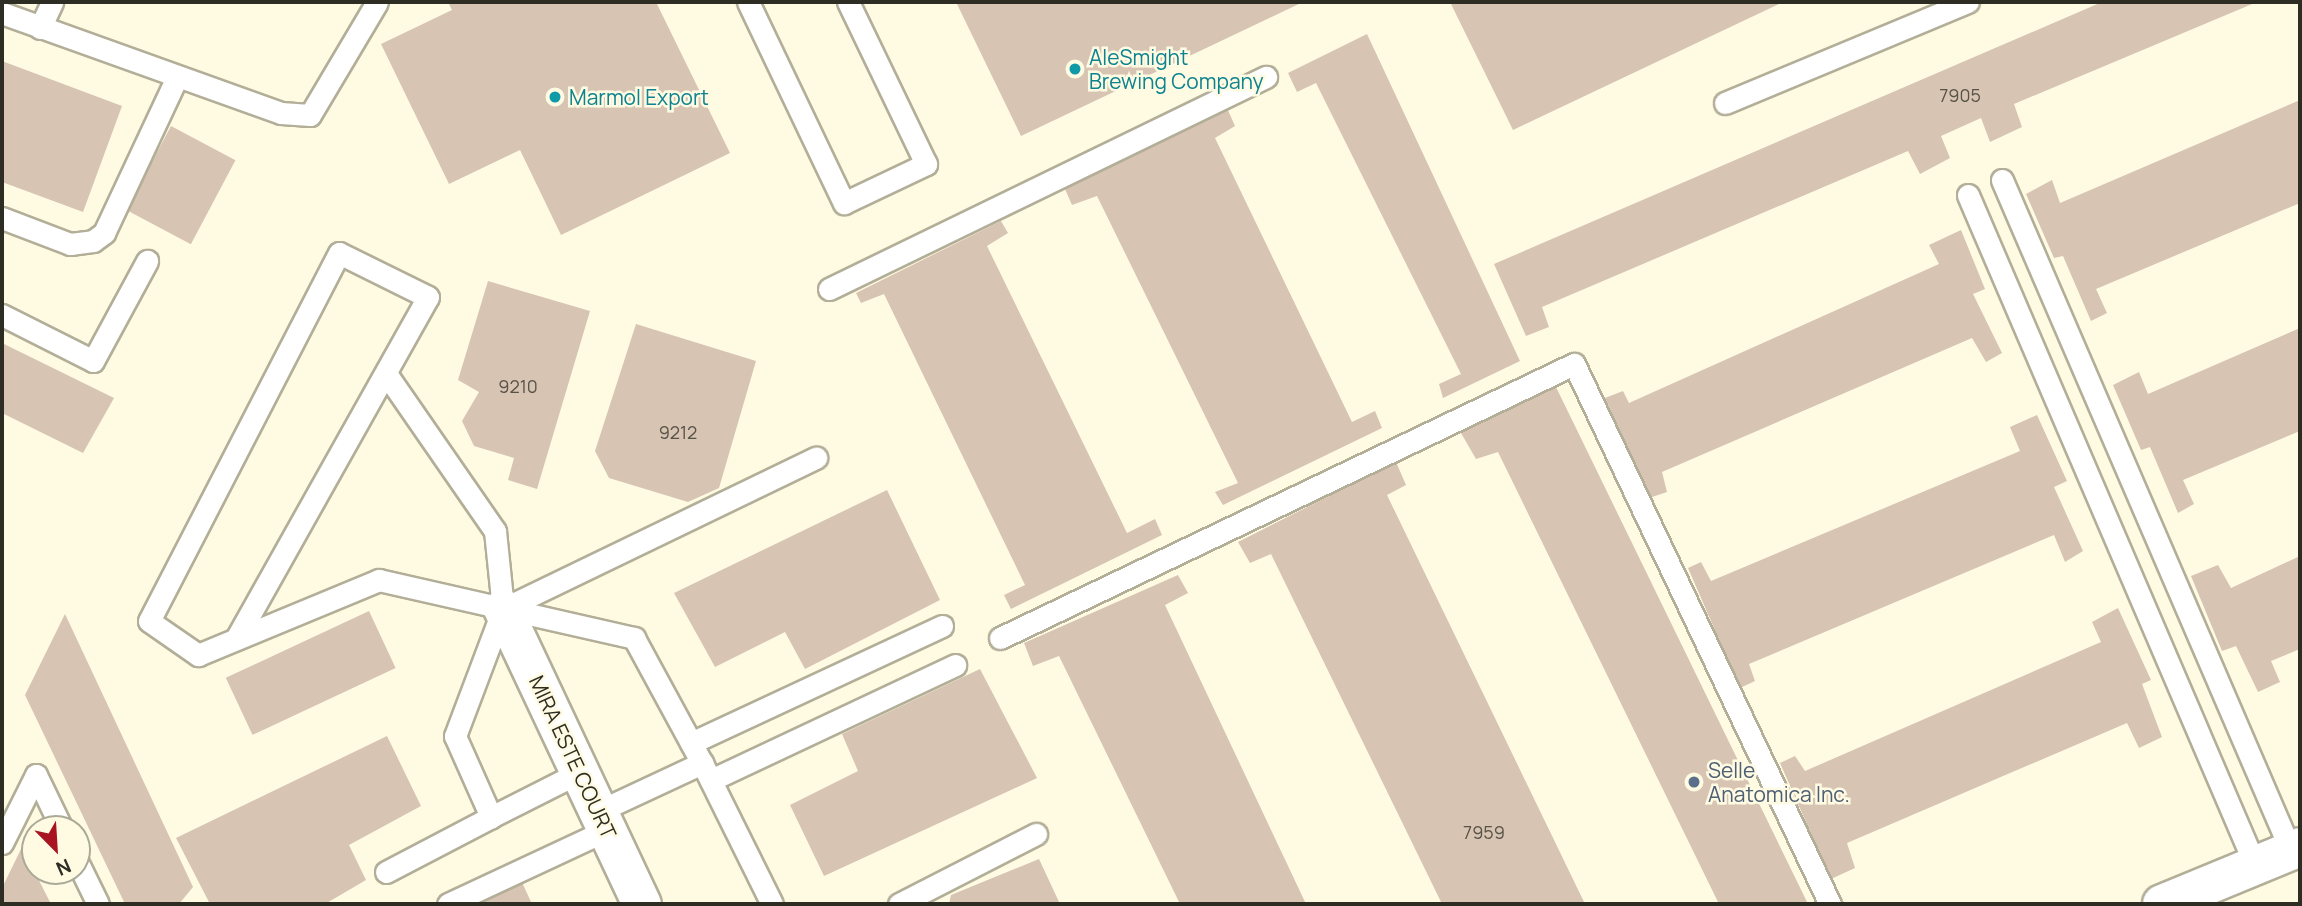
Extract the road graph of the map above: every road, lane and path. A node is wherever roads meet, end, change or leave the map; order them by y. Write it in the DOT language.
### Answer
graph roads {
  1 [pos="52,2"];
  2 [pos="377,2"];
  3 [pos="748,2"];
  4 [pos="848,2"];
  5 [pos="1968,2"];
  6 [pos="2,13"];
  7 [pos="40,28"];
  8 [pos="1266,76"];
  9 [pos="177,77"];
  10 [pos="1725,103"];
  11 [pos="2002,180"];
  12 [pos="1968,195"];
  13 [pos="2,218"];
  14 [pos="146,261"];
  15 [pos="828,289"];
  16 [pos="2,315"];
  17 [pos="387,374"];
  18 [pos="816,458"];
  19 [pos="503,609"];
  20 [pos="942,626"];
  21 [pos="1000,638"];
  22 [pos="236,639"];
  23 [pos="955,665"];
  24 [pos="691,743"];
  25 [pos="707,771"];
  26 [pos="580,772"];
  27 [pos="55,815"];
  28 [pos="491,817"];
  29 [pos="603,821"];
  30 [pos="1036,834"];
  31 [pos="2,843"];
  32 [pos="2296,849"];
  33 [pos="2255,865"];
  34 [pos="386,872"];
  35 [pos="89,885"];
  36 [pos="2181,900"];
  37 [pos="98,904"];
  38 [pos="448,904"];
  39 [pos="642,904"];
  40 [pos="772,904"];
  41 [pos="899,904"];
  42 [pos="1830,904"];
  1 -- 7 [label="lane"];
  2 -- 9 [label="lane"];
  3 -- 4 [label="lane"];
  5 -- 10 [label="lane"];
  6 -- 7 [label="lane"];
  7 -- 9 [label="lane"];
  8 -- 15 [label="lane"];
  9 -- 13 [label="lane"];
  11 -- 32 [label="lane"];
  12 -- 33 [label="lane"];
  14 -- 16 [label="lane"];
  17 -- 19 [label="lane"];
  17 -- 22 [label="lane"];
  17 -- 22 [label="lane"];
  18 -- 19 [label="lane"];
  19 -- 22 [label="lane"];
  19 -- 24 [label="lane"];
  19 -- 26 [label="street, MIRA ESTE COURT"];
  19 -- 28 [label="lane"];
  20 -- 24 [label="lane"];
  21 -- 42 [label="lane"];
  23 -- 25 [label="lane"];
  24 -- 25 [label="lane"];
  25 -- 29 [label="lane"];
  25 -- 40 [label="lane"];
  26 -- 28 [label="lane"];
  26 -- 29 [label="street, MIRA ESTE COURT"];
  27 -- 31 [label="lane"];
  28 -- 34 [label="lane"];
  29 -- 38 [label="lane"];
  29 -- 39 [label="street, MIRA ESTE COURT"];
  30 -- 41 [label="lane"];
  32 -- 33 [label="street"];
  33 -- 36 [label="street"];
  35 -- 37 [label="lane"];
}
